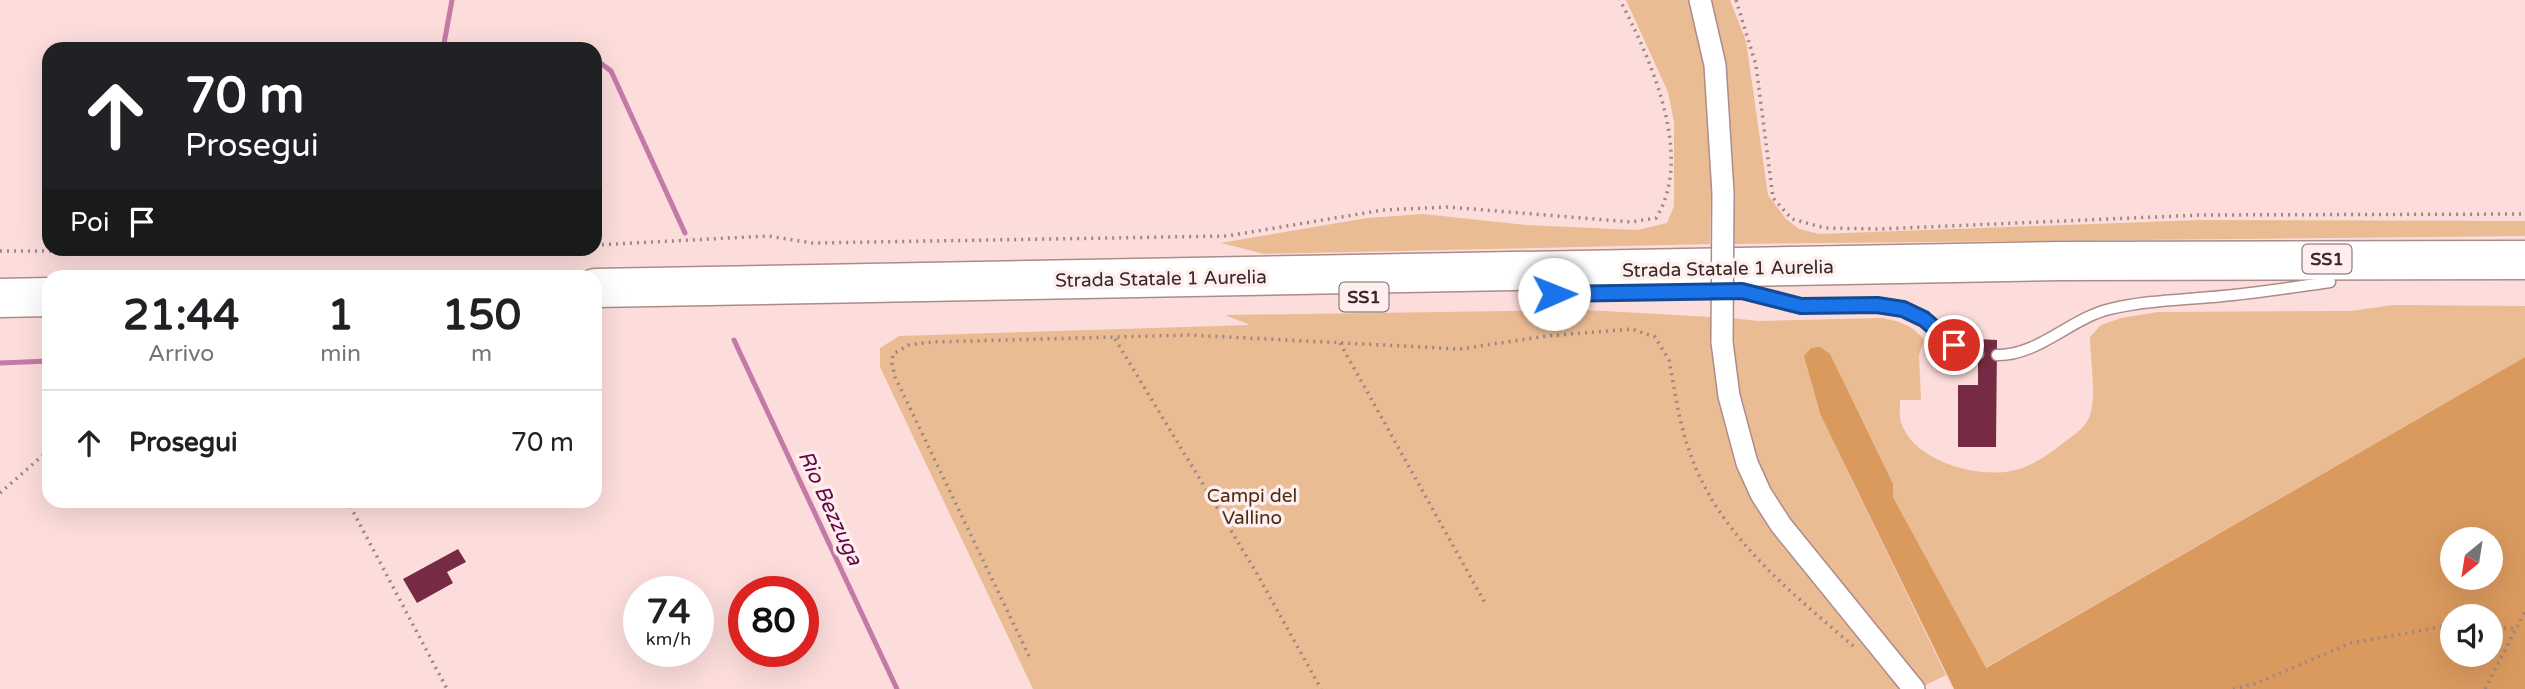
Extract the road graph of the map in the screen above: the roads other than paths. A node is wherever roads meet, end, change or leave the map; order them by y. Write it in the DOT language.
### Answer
graph roads {
  1 [pos="1700,0"];
  2 [pos="2525,261"];
  3 [pos="2329,282"];
  4 [pos="2525,284"];
  5 [pos="602,288"];
  6 [pos="1742,291"];
  7 [pos="42,297"];
  8 [pos="0,298"];
  9 [pos="602,310"];
  10 [pos="42,319"];
  11 [pos="0,320"];
  12 [pos="1978,354"];
  13 [pos="1997,355"];
  14 [pos="1914,689"];
  1 -- 14 [label="street, bridge"];
  2 -- 5 [label="highway, Strada Statale 1 Aurelia / SS1"];
  3 -- 4 [label="highway, Strada Statale 1 Aurelia / SS1"];
  3 -- 6 [label="highway, Strada Statale 1 Aurelia / SS1"];
  3 -- 13 [label="lane"];
  6 -- 9 [label="highway, Strada Statale 1 Aurelia / SS1"];
  6 -- 12 [label="lane"];
  7 -- 8 [label="highway"];
  10 -- 11 [label="highway"];
}
